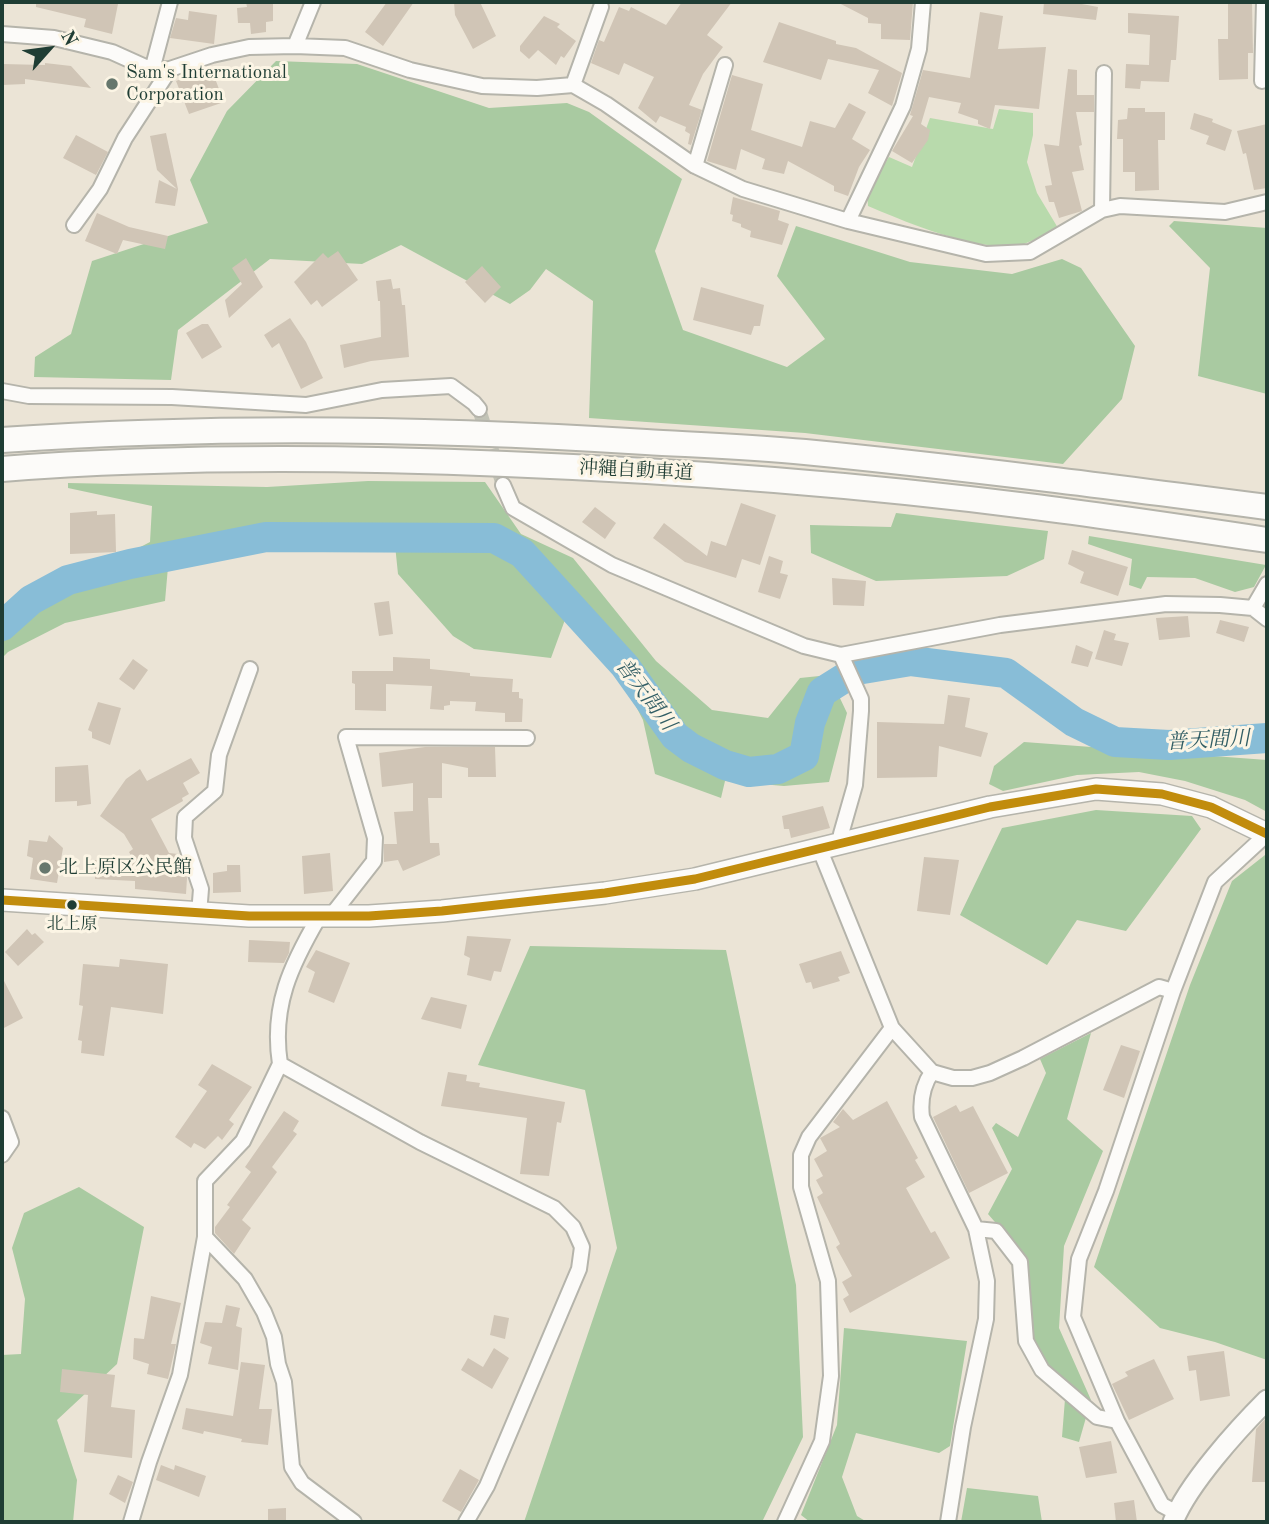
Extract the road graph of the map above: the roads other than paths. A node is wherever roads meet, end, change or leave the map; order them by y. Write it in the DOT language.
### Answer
graph roads {
  1 [pos="170,2"];
  2 [pos="313,2"];
  3 [pos="923,2"];
  4 [pos="1264,2"];
  5 [pos="601,7"];
  6 [pos="2,34"];
  7 [pos="295,46"];
  8 [pos="725,65"];
  9 [pos="170,69"];
  10 [pos="152,70"];
  11 [pos="1104,73"];
  12 [pos="1262,81"];
  13 [pos="573,85"];
  14 [pos="695,166"];
  15 [pos="1267,202"];
  16 [pos="1102,210"];
  17 [pos="848,221"];
  18 [pos="74,225"];
  19 [pos="2,391"];
  20 [pos="479,410"];
  21 [pos="2,440"];
  22 [pos="2,469"];
  23 [pos="503,485"];
  24 [pos="1267,507"];
  25 [pos="1267,540"];
  26 [pos="1267,584"];
  27 [pos="1253,608"];
  28 [pos="1267,619"];
  29 [pos="841,655"];
  30 [pos="250,669"];
  31 [pos="527,738"];
  32 [pos="1267,834"];
  33 [pos="830,848"];
  34 [pos="2,900"];
  35 [pos="199,914"];
  36 [pos="325,917"];
  37 [pos="1173,991"];
  38 [pos="892,1028"];
  39 [pos="280,1064"];
  40 [pos="932,1072"];
  41 [pos="2,1118"];
  42 [pos="2,1154"];
  43 [pos="975,1230"];
  44 [pos="205,1237"];
  45 [pos="1267,1400"];
  46 [pos="1117,1421"];
  47 [pos="1175,1518"];
  48 [pos="131,1522"];
  49 [pos="354,1522"];
  50 [pos="466,1522"];
  51 [pos="785,1522"];
  52 [pos="948,1522"];
  1 -- 10 [label="street"];
  2 -- 7 [label="street"];
  3 -- 17 [label="street"];
  4 -- 12 [label="street"];
  5 -- 13 [label="street"];
  6 -- 10 [label="street"];
  7 -- 9 [label="street"];
  7 -- 13 [label="street"];
  8 -- 14 [label="street"];
  9 -- 10 [label="street"];
  9 -- 18 [label="street"];
  11 -- 16 [label="street"];
  13 -- 14 [label="street"];
  14 -- 17 [label="street"];
  15 -- 16 [label="street"];
  16 -- 17 [label="street"];
  19 -- 20 [label="street"];
  21 -- 24 [label="highway, 沖縄自動車道"];
  22 -- 25 [label="highway, 沖縄自動車道"];
  23 -- 29 [label="street"];
  26 -- 27 [label="street"];
  27 -- 28 [label="street"];
  27 -- 29 [label="street"];
  29 -- 33 [label="street"];
  30 -- 35 [label="street"];
  31 -- 36 [label="street"];
  32 -- 33 [label="main road"];
  32 -- 37 [label="street"];
  33 -- 36 [label="main road"];
  33 -- 38 [label="street"];
  34 -- 35 [label="main road"];
  35 -- 36 [label="main road"];
  36 -- 39 [label="street"];
  37 -- 40 [label="street"];
  37 -- 46 [label="street"];
  38 -- 40 [label="street"];
  38 -- 51 [label="street"];
  39 -- 44 [label="street"];
  39 -- 50 [label="street"];
  40 -- 43 [label="street"];
  41 -- 42 [label="street"];
  43 -- 46 [label="street"];
  43 -- 52 [label="street"];
  44 -- 48 [label="street"];
  44 -- 49 [label="street"];
  45 -- 47 [label="main road"];
  46 -- 47 [label="street"];
}
